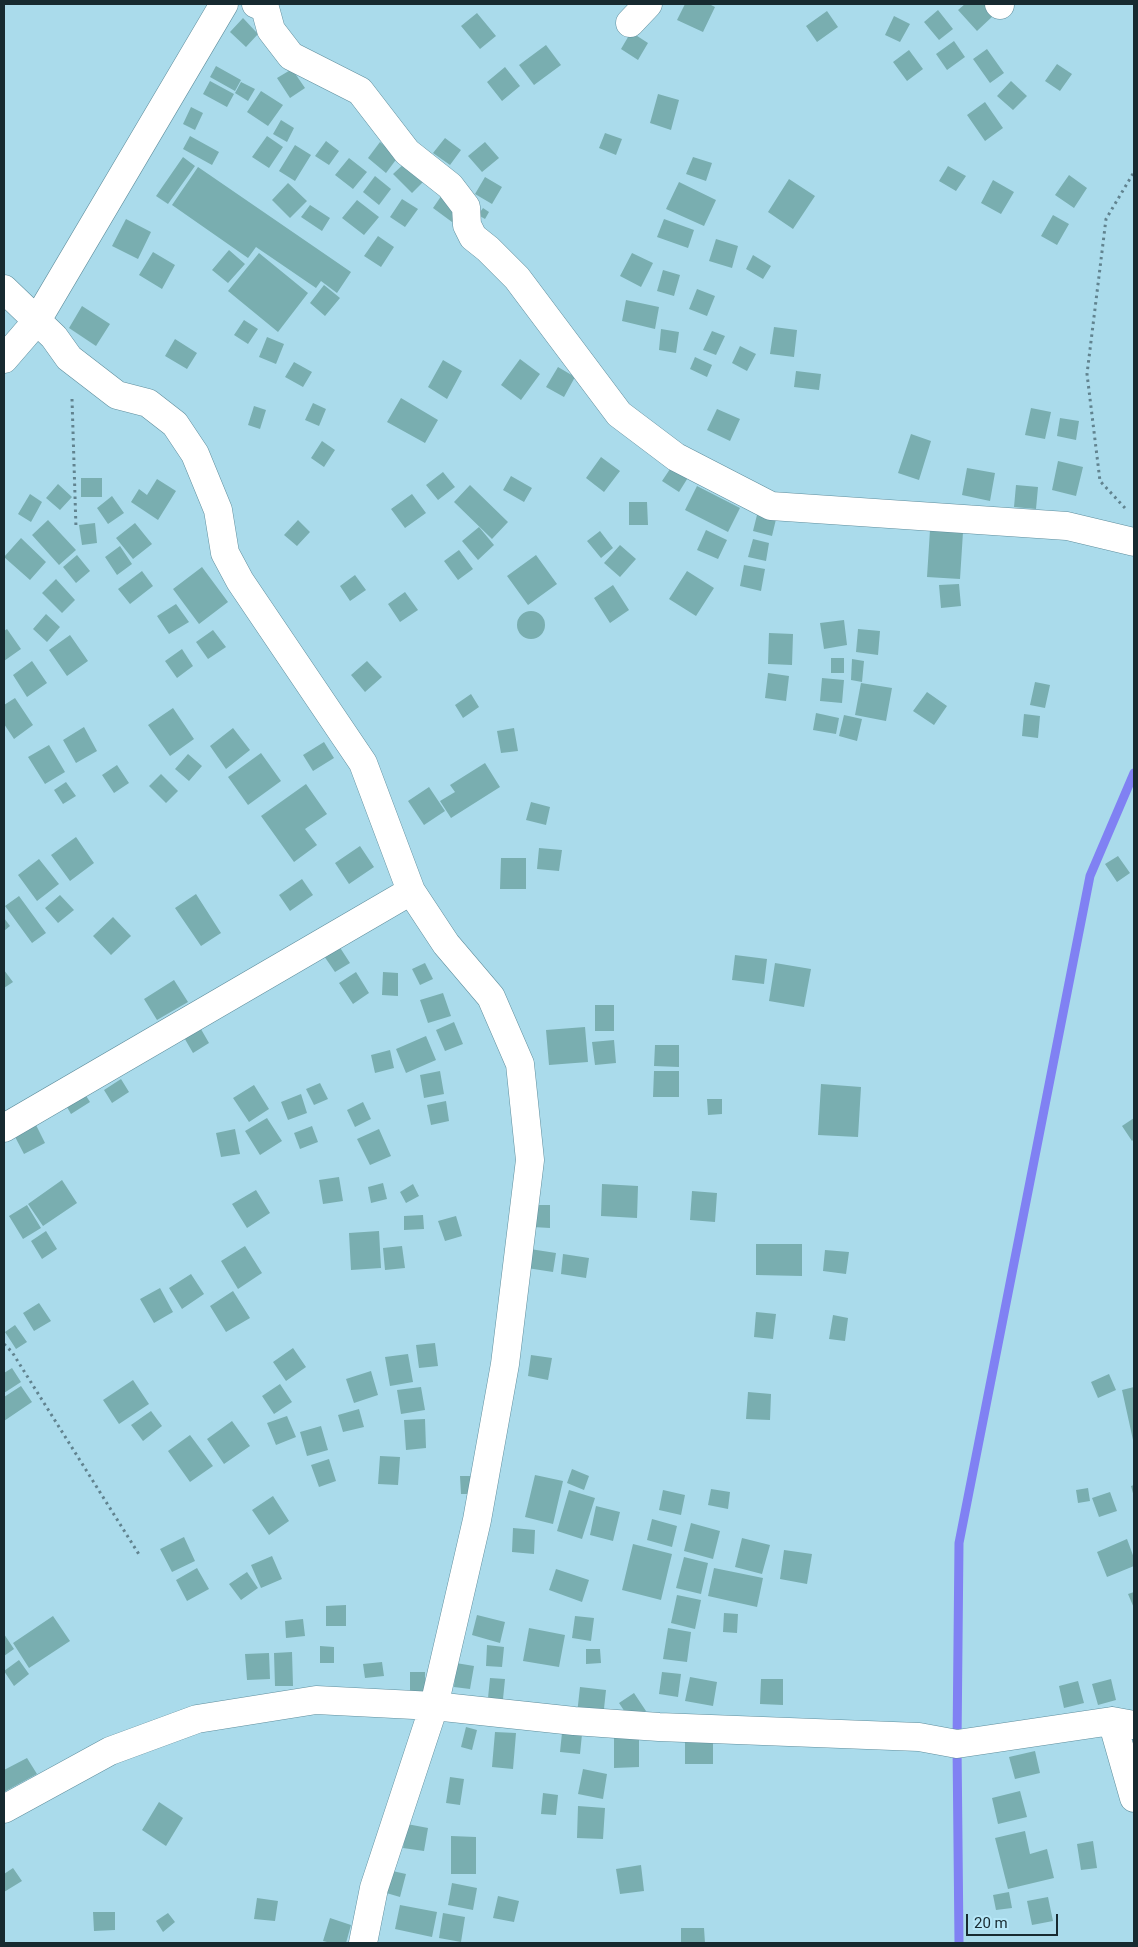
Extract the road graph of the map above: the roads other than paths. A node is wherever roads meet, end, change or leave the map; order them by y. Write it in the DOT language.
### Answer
graph roads {
  1 [pos="224,4"];
  2 [pos="256,4"];
  3 [pos="4,289"];
  4 [pos="36,322"];
  5 [pos="4,359"];
  6 [pos="1134,542"];
  7 [pos="411,891"];
  8 [pos="4,1128"];
  9 [pos="434,1706"];
  10 [pos="1123,1723"];
  11 [pos="1134,1798"];
  12 [pos="4,1809"];
  13 [pos="363,1943"];
  1 -- 4 [label="street"];
  2 -- 6 [label="street"];
  3 -- 4 [label="street"];
  4 -- 5 [label="street"];
  4 -- 7 [label="street"];
  7 -- 8 [label="street"];
  7 -- 9 [label="street"];
  9 -- 10 [label="street"];
  9 -- 12 [label="street"];
  9 -- 13 [label="street"];
  10 -- 11 [label="street"];
}
